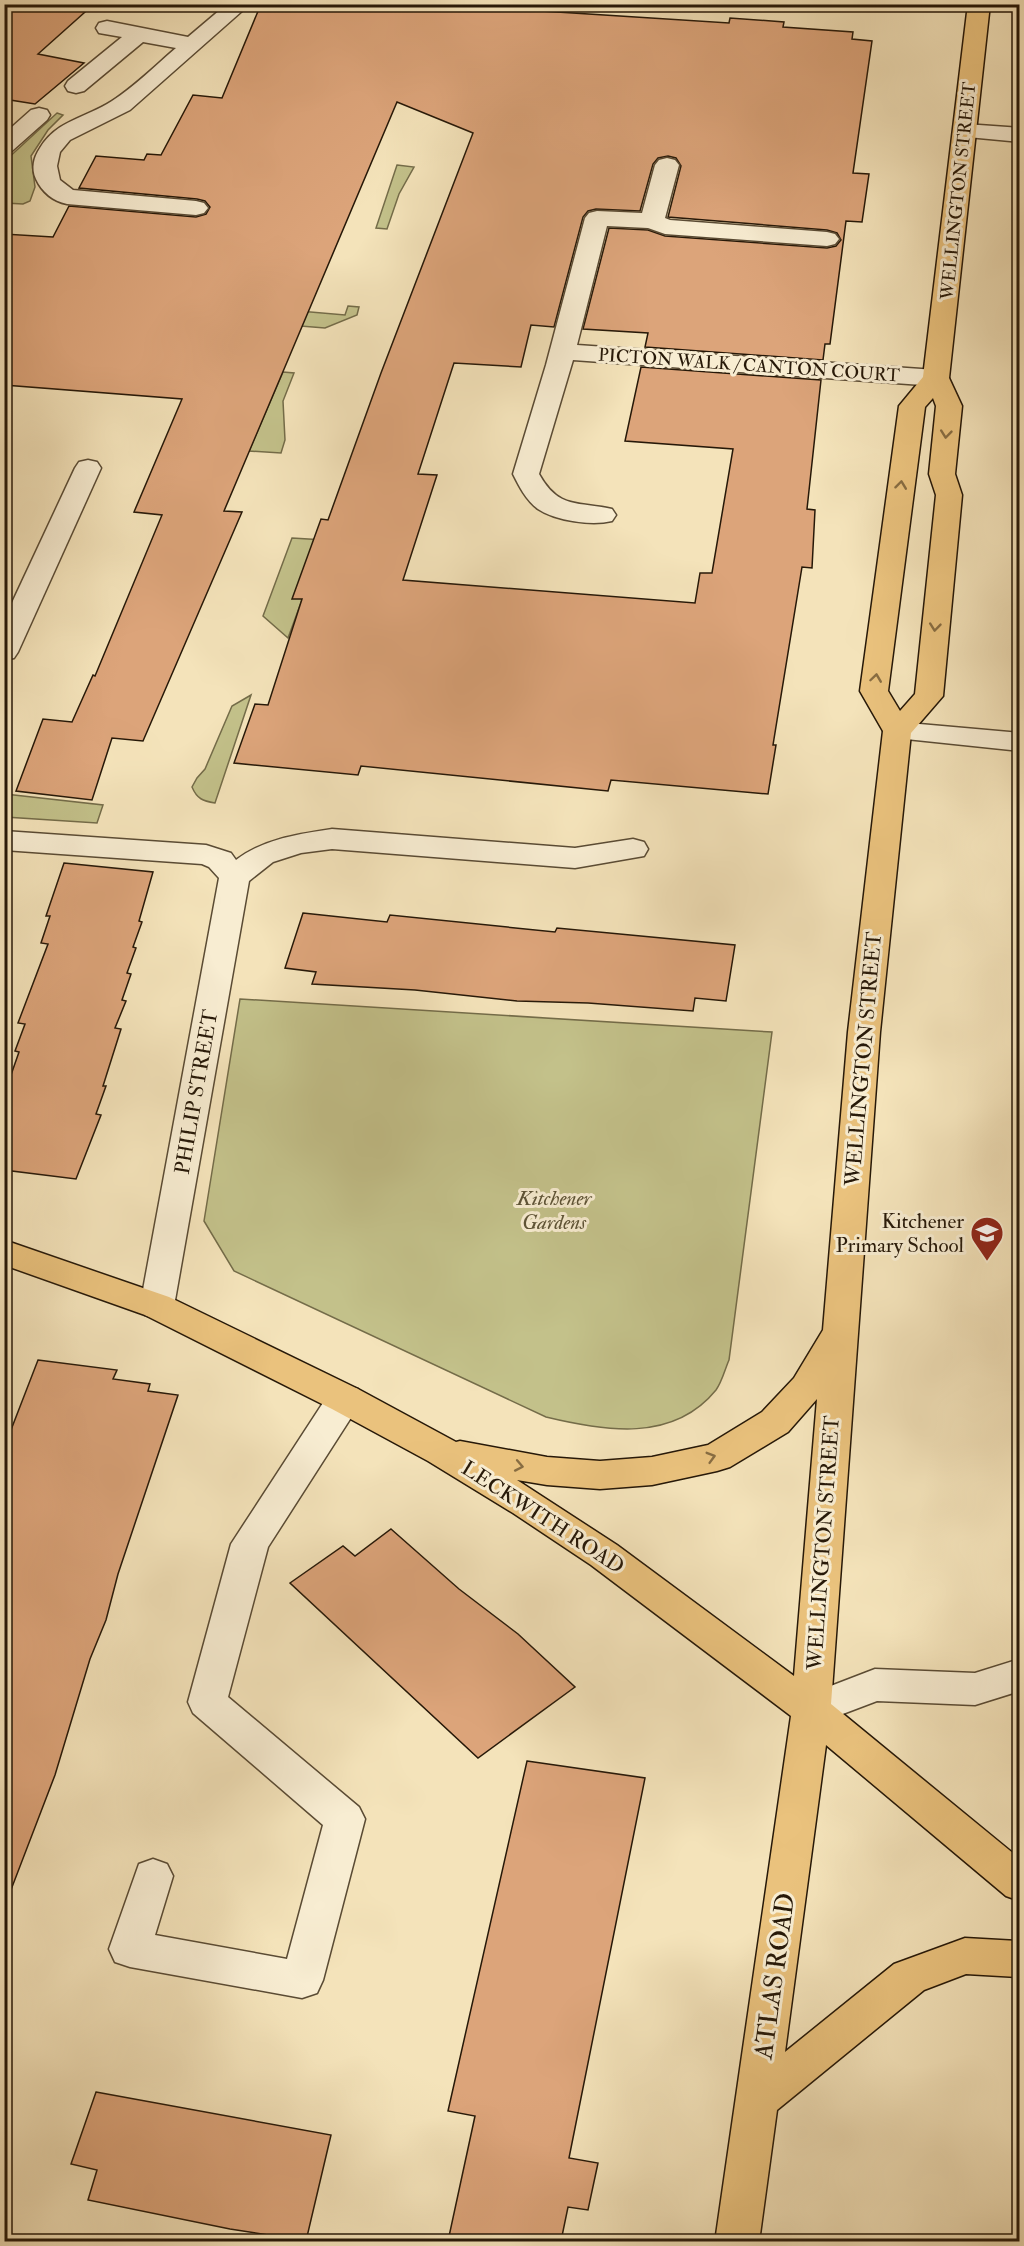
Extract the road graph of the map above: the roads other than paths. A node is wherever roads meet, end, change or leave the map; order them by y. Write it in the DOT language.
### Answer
graph roads {
  1 [pos="240,4"];
  2 [pos="979,4"];
  3 [pos="107,28"];
  4 [pos="139,34"];
  5 [pos="194,45"];
  6 [pos="76,86"];
  7 [pos="39,115"];
  8 [pos="965,131"];
  9 [pos="1020,135"];
  10 [pos="4,146"];
  11 [pos="667,165"];
  12 [pos="196,208"];
  13 [pos="651,221"];
  14 [pos="827,239"];
  15 [pos="562,352"];
  16 [pos="936,378"];
  17 [pos="88,468"];
  18 [pos="603,515"];
  19 [pos="4,652"];
  20 [pos="897,731"];
  21 [pos="1020,742"];
  22 [pos="4,840"];
  23 [pos="633,849"];
  24 [pos="234,877"];
  25 [pos="6,1259"];
  26 [pos="157,1306"];
  27 [pos="838,1335"];
  28 [pos="345,1399"];
  29 [pos="441,1451"];
  30 [pos="1020,1675"];
  31 [pos="811,1710"];
  32 [pos="153,1876"];
  33 [pos="1020,1884"];
  34 [pos="1020,1959"];
  35 [pos="757,2100"];
  36 [pos="738,2241"];
  1 -- 5 [label="street"];
  2 -- 8 [label="main road, WELLINGTON STREET"];
  3 -- 4 [label="street"];
  4 -- 5 [label="street"];
  4 -- 6 [label="street"];
  5 -- 12 [label="street"];
  7 -- 10 [label="street"];
  8 -- 9 [label="street"];
  8 -- 16 [label="main road, WELLINGTON STREET"];
  11 -- 13 [label="street"];
  13 -- 14 [label="street"];
  13 -- 15 [label="street"];
  15 -- 16 [label="street, PICTON WALK / CANTON COURT"];
  15 -- 18 [label="street"];
  20 -- 16 [label="main road, one-way"];
  16 -- 20 [label="main road, one-way"];
  17 -- 19 [label="street"];
  20 -- 21 [label="street"];
  20 -- 27 [label="main road, WELLINGTON STREET"];
  22 -- 24 [label="street"];
  23 -- 24 [label="street"];
  24 -- 26 [label="street, PHILIP STREET"];
  25 -- 26 [label="main road, LECKWITH ROAD"];
  26 -- 28 [label="main road, LECKWITH ROAD"];
  29 -- 27 [label="main road, one-way"];
  27 -- 31 [label="main road, WELLINGTON STREET"];
  28 -- 29 [label="main road, LECKWITH ROAD"];
  28 -- 32 [label="street"];
  29 -- 31 [label="main road, LECKWITH ROAD"];
  30 -- 31 [label="street"];
  31 -- 33 [label="main road, LECKWITH ROAD"];
  31 -- 35 [label="main road, ATLAS ROAD"];
  34 -- 35 [label="main road"];
  35 -- 36 [label="main road, ATLAS ROAD"];
}
